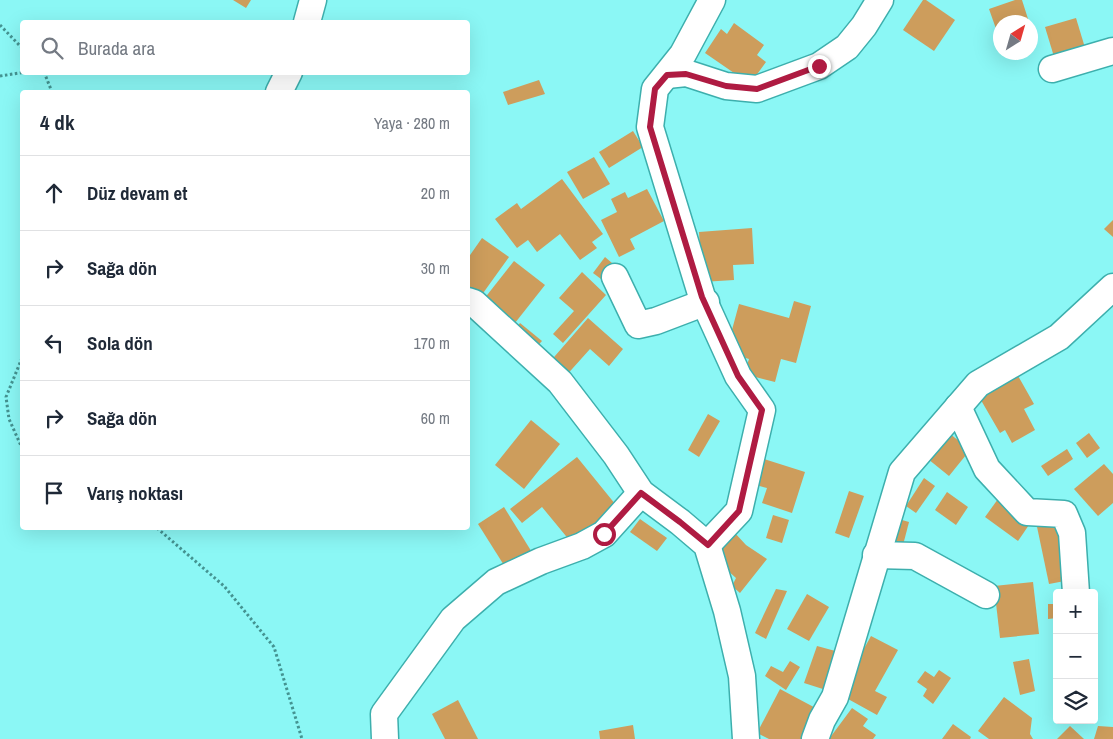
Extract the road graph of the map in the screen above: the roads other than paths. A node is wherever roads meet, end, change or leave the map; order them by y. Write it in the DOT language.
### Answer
graph roads {
  1 [pos="312,0"];
  2 [pos="712,0"];
  3 [pos="880,0"];
  4 [pos="307,20"];
  5 [pos="1113,51"];
  6 [pos="1052,69"];
  7 [pos="288,75"];
  8 [pos="667,75"];
  9 [pos="280,90"];
  10 [pos="615,277"];
  11 [pos="1113,286"];
  12 [pos="470,302"];
  13 [pos="706,302"];
  14 [pos="958,407"];
  15 [pos="641,493"];
  16 [pos="708,545"];
  17 [pos="876,555"];
  18 [pos="1076,589"];
  19 [pos="986,595"];
  20 [pos="384,739"];
  21 [pos="746,739"];
  22 [pos="815,739"];
  1 -- 4 [label="street"];
  2 -- 8 [label="street"];
  3 -- 8 [label="street"];
  5 -- 6 [label="street"];
  7 -- 9 [label="street"];
  8 -- 13 [label="street"];
  10 -- 13 [label="street"];
  11 -- 14 [label="street"];
  12 -- 15 [label="street"];
  13 -- 16 [label="street"];
  14 -- 17 [label="street"];
  14 -- 18 [label="street"];
  15 -- 16 [label="street"];
  15 -- 20 [label="street"];
  16 -- 21 [label="street"];
  17 -- 19 [label="street"];
  17 -- 22 [label="street"];
}
